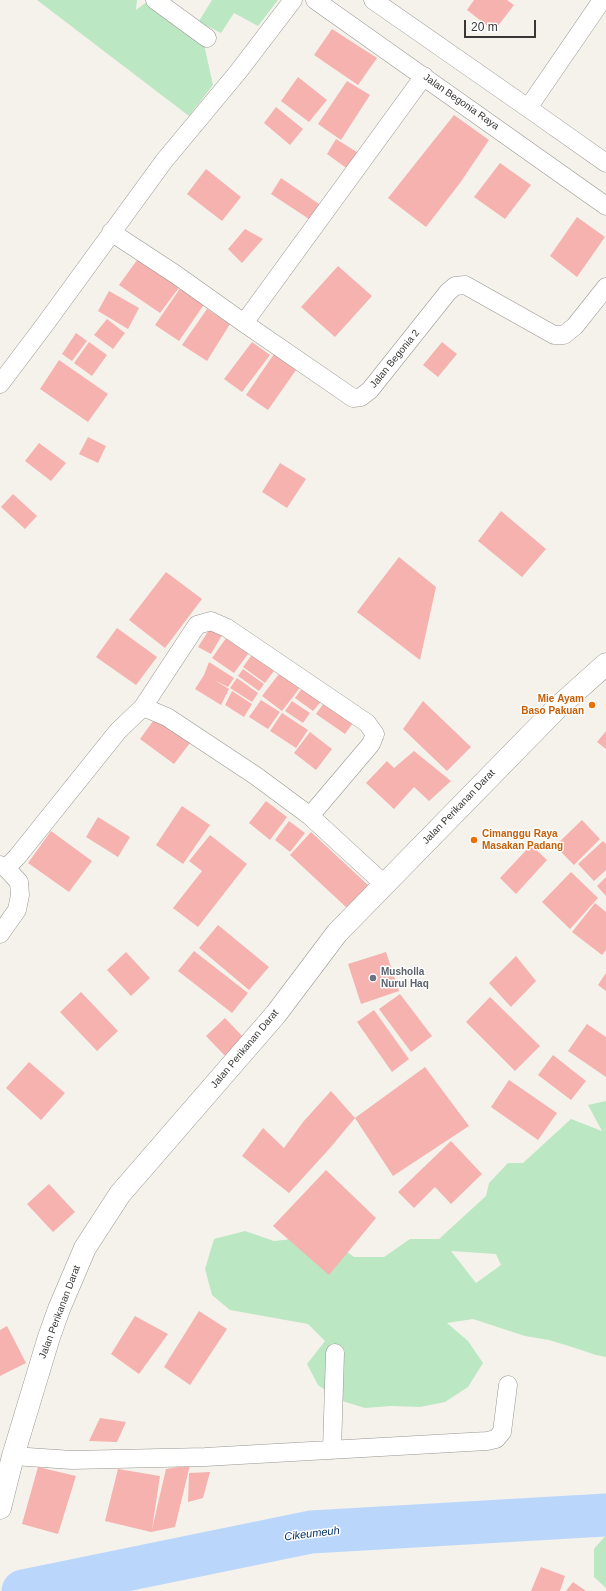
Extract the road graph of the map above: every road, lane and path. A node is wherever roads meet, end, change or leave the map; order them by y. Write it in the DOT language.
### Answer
graph roads {
  1 [pos="155,0"];
  2 [pos="293,0"];
  3 [pos="315,0"];
  4 [pos="373,0"];
  5 [pos="601,4"];
  6 [pos="207,38"];
  7 [pos="424,76"];
  8 [pos="528,108"];
  9 [pos="606,163"];
  10 [pos="606,206"];
  11 [pos="111,232"];
  12 [pos="606,287"];
  13 [pos="244,323"];
  14 [pos="0,384"];
  15 [pos="606,664"];
  16 [pos="143,707"];
  17 [pos="310,816"];
  18 [pos="3,867"];
  19 [pos="384,884"];
  20 [pos="0,934"];
  21 [pos="335,1353"];
  22 [pos="508,1385"];
  23 [pos="332,1450"];
  24 [pos="13,1456"];
  25 [pos="0,1508"];
  1 -- 6 [label="street"];
  2 -- 11 [label="street"];
  3 -- 7 [label="street, Jalan Begonia Raya"];
  4 -- 8 [label="street"];
  5 -- 8 [label="street"];
  7 -- 10 [label="street, Jalan Begonia Raya"];
  7 -- 13 [label="street"];
  8 -- 9 [label="street"];
  11 -- 13 [label="street, Jalan Begonia 2"];
  11 -- 14 [label="street"];
  12 -- 13 [label="street, Jalan Begonia 2"];
  15 -- 19 [label="street, Jalan Perikanan Darat"];
  16 -- 17 [label="street"];
  16 -- 17 [label="street"];
  16 -- 18 [label="street"];
  17 -- 19 [label="street"];
  18 -- 20 [label="street"];
  19 -- 24 [label="street, Jalan Perikanan Darat"];
  21 -- 23 [label="street"];
  22 -- 23 [label="street"];
  23 -- 24 [label="street"];
  24 -- 25 [label="street, Jalan Perikanan Darat"];
}
